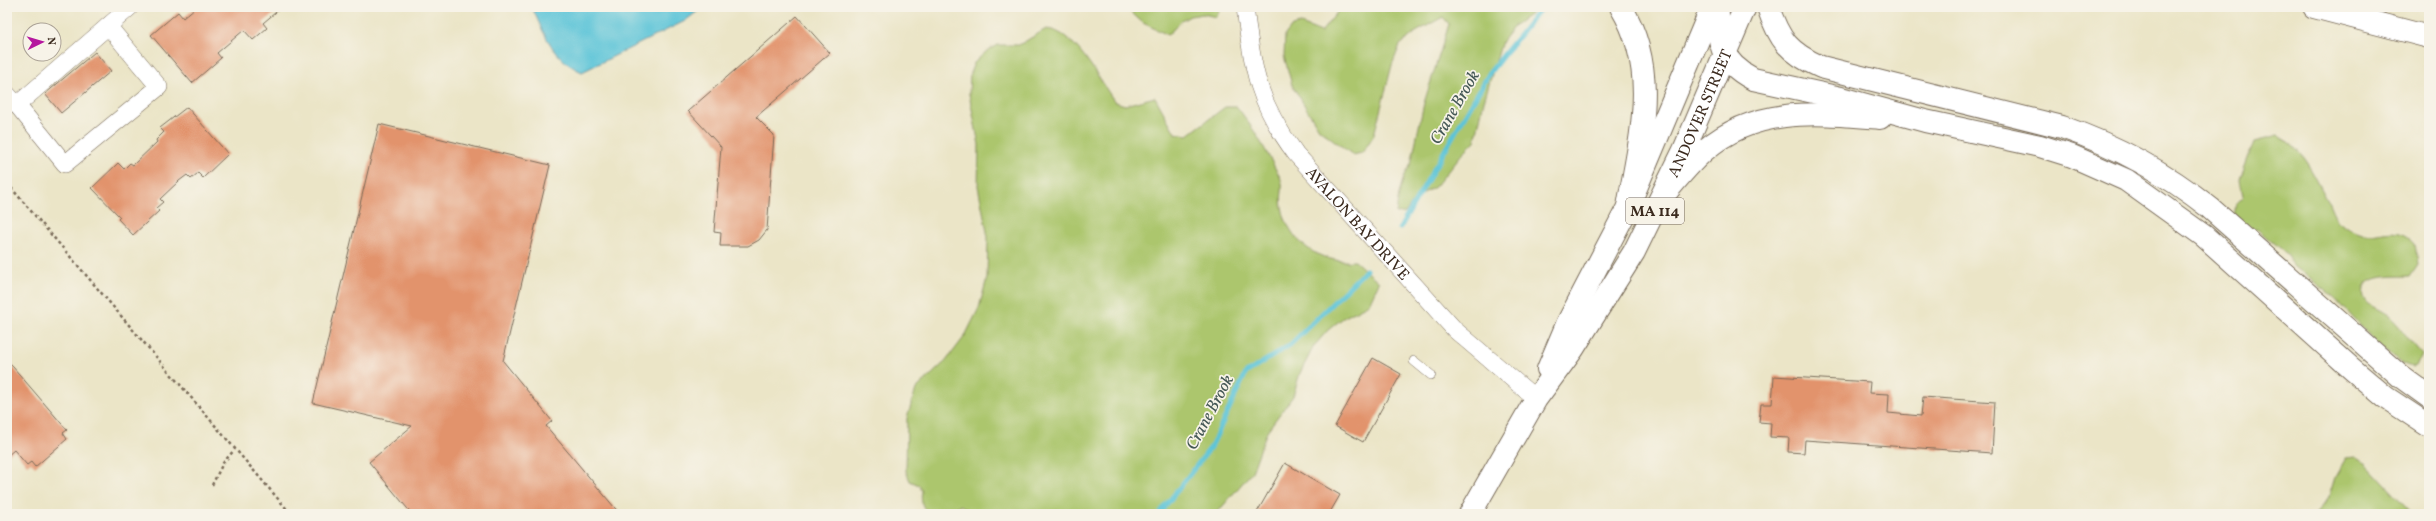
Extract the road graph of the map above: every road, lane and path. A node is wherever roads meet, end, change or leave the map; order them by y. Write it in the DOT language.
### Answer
graph roads {
  1 [pos="130,7"];
  2 [pos="1245,7"];
  3 [pos="1621,7"];
  4 [pos="1712,7"];
  5 [pos="1718,7"];
  6 [pos="1745,7"];
  7 [pos="1768,7"];
  8 [pos="2314,7"];
  9 [pos="2366,21"];
  10 [pos="108,26"];
  11 [pos="2429,36"];
  12 [pos="2429,44"];
  13 [pos="1725,56"];
  14 [pos="12,100"];
  15 [pos="1925,121"];
  16 [pos="7,183"];
  17 [pos="1664,195"];
  18 [pos="1628,207"];
  19 [pos="1414,361"];
  20 [pos="1431,375"];
  21 [pos="2429,396"];
  22 [pos="1536,399"];
  23 [pos="2429,426"];
  24 [pos="235,449"];
  25 [pos="212,485"];
  26 [pos="291,514"];
  27 [pos="1470,514"];
  1 -- 10 [label="street"];
  2 -- 22 [label="street, AVALON BAY DRIVE"];
  3 -- 18 [label="highway"];
  4 -- 18 [label="highway, ANDOVER STREET / MA 114"];
  5 -- 13 [label="highway"];
  6 -- 13 [label="highway, ANDOVER STREET / MA 114"];
  7 -- 21 [label="highway"];
  8 -- 9 [label="highway"];
  9 -- 11 [label="highway"];
  9 -- 12 [label="highway"];
  10 -- 14 [label="street"];
  10 -- 14 [label="street"];
  13 -- 15 [label="highway"];
  13 -- 17 [label="highway, ANDOVER STREET / MA 114"];
  15 -- 17 [label="highway"];
  15 -- 23 [label="highway"];
  16 -- 24 [label="path"];
  17 -- 22 [label="highway, ANDOVER STREET / MA 114"];
  18 -- 22 [label="highway, ANDOVER STREET / MA 114"];
  19 -- 20 [label="lane"];
  22 -- 27 [label="highway, ANDOVER STREET / MA 114"];
  24 -- 25 [label="path"];
  24 -- 26 [label="path"];
}
